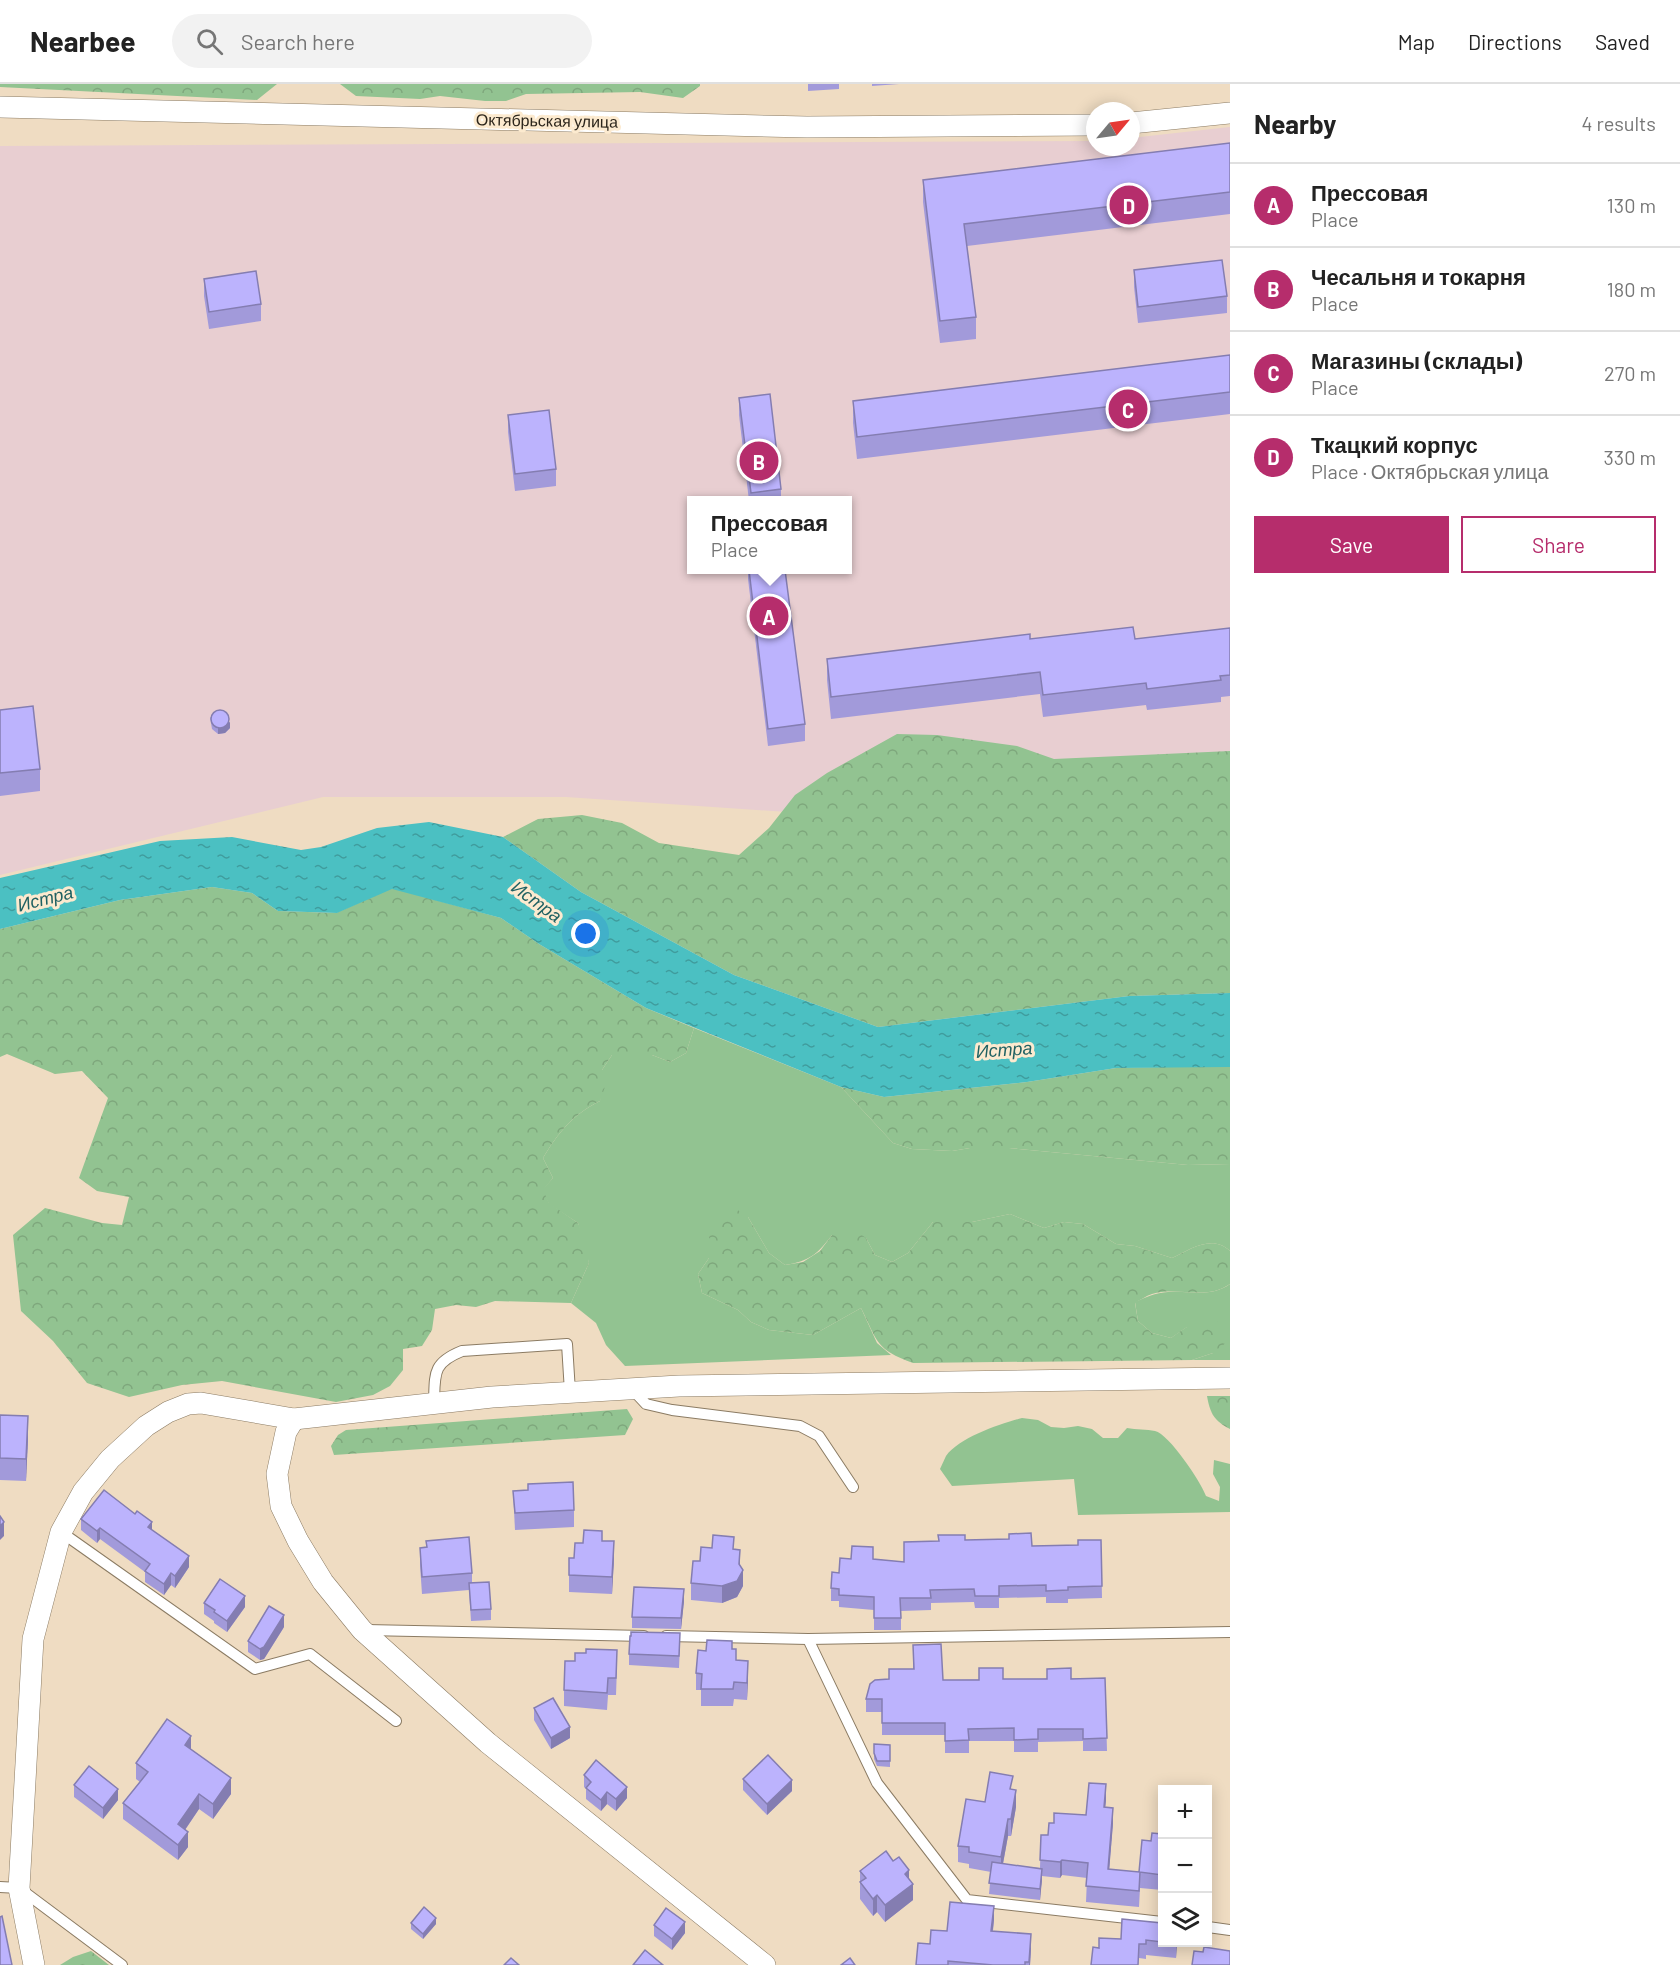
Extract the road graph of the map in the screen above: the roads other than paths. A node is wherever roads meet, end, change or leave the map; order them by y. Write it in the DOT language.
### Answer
graph roads {
  1 [pos="0,107"];
  2 [pos="1230,113"];
  3 [pos="1140,122"];
  4 [pos="1086,125"];
  5 [pos="1230,1378"];
  6 [pos="631,1389"];
  7 [pos="570,1392"];
  8 [pos="434,1403"];
  9 [pos="294,1419"];
  10 [pos="853,1487"];
  11 [pos="61,1532"];
  12 [pos="362,1630"];
  13 [pos="1230,1632"];
  14 [pos="808,1639"];
  15 [pos="396,1721"];
  16 [pos="9,1888"];
  17 [pos="1158,1922"];
  18 [pos="1212,1928"];
  19 [pos="1230,1930"];
  20 [pos="34,1965"];
  21 [pos="122,1965"];
  22 [pos="765,1965"];
  1 -- 4 [label="street, Октябрьская улица"];
  2 -- 3 [label="street"];
  5 -- 6 [label="street"];
  6 -- 7 [label="street"];
  6 -- 10 [label="lane"];
  7 -- 8 [label="street"];
  7 -- 8 [label="lane"];
  8 -- 9 [label="street"];
  9 -- 11 [label="street"];
  9 -- 12 [label="street"];
  11 -- 15 [label="lane"];
  11 -- 16 [label="street"];
  12 -- 14 [label="lane"];
  12 -- 22 [label="street"];
  13 -- 14 [label="lane"];
  14 -- 17 [label="lane"];
  16 -- 20 [label="street"];
  16 -- 21 [label="lane"];
  18 -- 19 [label="lane"];
}
